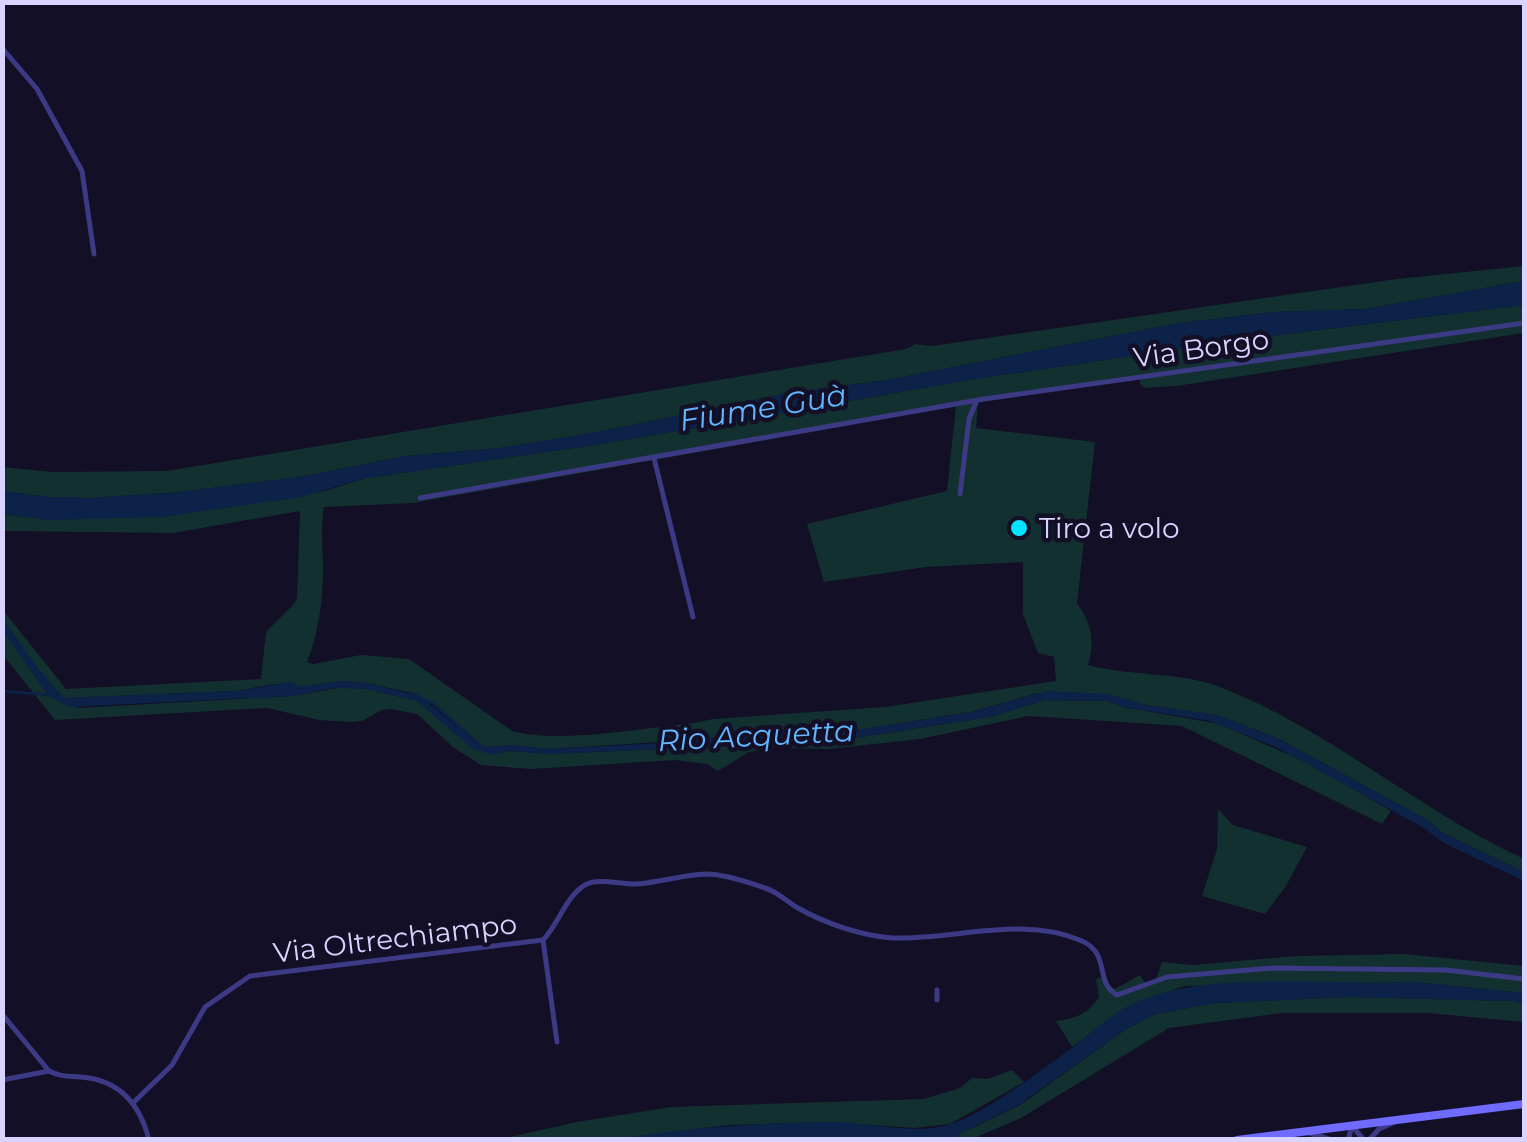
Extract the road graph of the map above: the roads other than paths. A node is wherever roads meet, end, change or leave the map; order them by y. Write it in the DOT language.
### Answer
graph roads {
  1 [pos="2,48"];
  2 [pos="94,254"];
  3 [pos="1524,322"];
  4 [pos="976,402"];
  5 [pos="654,458"];
  6 [pos="960,494"];
  7 [pos="420,498"];
  8 [pos="693,617"];
  9 [pos="544,940"];
  10 [pos="1524,979"];
  11 [pos="937,990"];
  12 [pos="937,1000"];
  13 [pos="2,1014"];
  14 [pos="557,1042"];
  15 [pos="49,1071"];
  16 [pos="2,1080"];
  17 [pos="134,1102"];
  18 [pos="1524,1104"];
  19 [pos="1399,1120"];
  20 [pos="1352,1126"];
  21 [pos="1306,1132"];
  22 [pos="148,1140"];
  23 [pos="1236,1140"];
  24 [pos="1332,1140"];
  25 [pos="1348,1140"];
  26 [pos="1367,1140"];
  1 -- 2 [label="street"];
  3 -- 4 [label="street, Via Borgo"];
  4 -- 5 [label="street, Via Borgo"];
  4 -- 6 [label="street"];
  5 -- 7 [label="street, Via Borgo"];
  5 -- 8 [label="street"];
  9 -- 10 [label="street, Via Oltrechiampo"];
  9 -- 14 [label="street"];
  9 -- 17 [label="street, Via Oltrechiampo"];
  11 -- 12 [label="street"];
  13 -- 15 [label="street"];
  15 -- 16 [label="street"];
  15 -- 17 [label="street"];
  17 -- 22 [label="street"];
  18 -- 19 [label="main road"];
  19 -- 20 [label="main road"];
  19 -- 26 [label="street"];
  20 -- 21 [label="main road"];
  20 -- 25 [label="street"];
  20 -- 26 [label="street"];
  21 -- 23 [label="main road"];
  21 -- 24 [label="street"];
}
